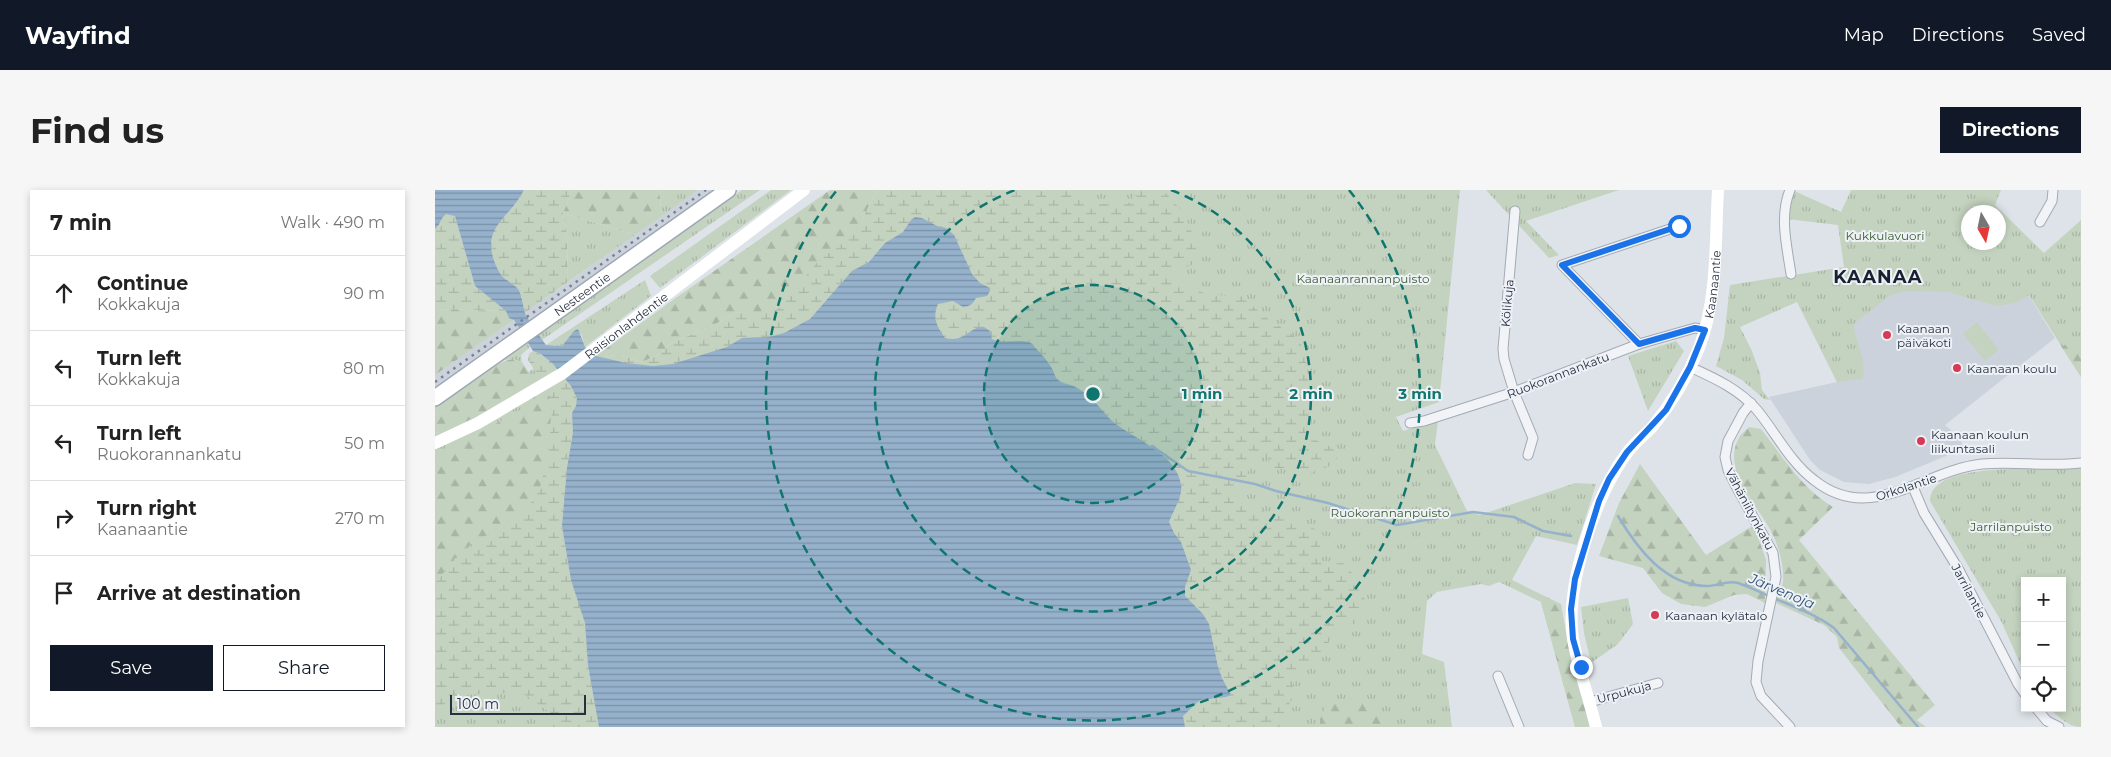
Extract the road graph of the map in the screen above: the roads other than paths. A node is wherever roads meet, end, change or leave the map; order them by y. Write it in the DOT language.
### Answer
graph roads {
  1 [pos="728,190"];
  2 [pos="804,190"];
  3 [pos="1718,190"];
  4 [pos="1790,190"];
  5 [pos="2053,190"];
  6 [pos="1515,211"];
  7 [pos="2040,222"];
  8 [pos="1679,226"];
  9 [pos="1791,274"];
  10 [pos="1705,330"];
  11 [pos="1639,344"];
  12 [pos="1690,367"];
  13 [pos="1514,392"];
  14 [pos="435,398"];
  15 [pos="1751,403"];
  16 [pos="1410,422"];
  17 [pos="435,443"];
  18 [pos="1528,455"];
  19 [pos="2081,463"];
  20 [pos="1913,487"];
  21 [pos="1498,676"];
  22 [pos="1658,683"];
  23 [pos="2021,689"];
  24 [pos="1590,702"];
  25 [pos="2039,712"];
  26 [pos="1519,727"];
  27 [pos="1596,727"];
  28 [pos="1790,727"];
  29 [pos="2059,727"];
  1 -- 14 [label="main road, Nesteentie"];
  2 -- 17 [label="street, Raisionlahdentie"];
  3 -- 10 [label="street, Kaanaantie"];
  4 -- 9 [label="street"];
  5 -- 7 [label="street"];
  6 -- 13 [label="street, Kölikuja"];
  8 -- 11 [label="street"];
  10 -- 11 [label="street, Ruokorannankatu"];
  10 -- 12 [label="street, Kaanaantie"];
  11 -- 13 [label="street, Ruokorannankatu"];
  12 -- 15 [label="street, Orkolantie"];
  12 -- 24 [label="street, Kaanaantie"];
  13 -- 16 [label="street, Ruokorannankatu"];
  13 -- 18 [label="street, Kölikuja"];
  15 -- 20 [label="street, Orkolantie"];
  15 -- 28 [label="street, Vähäniitynkatu"];
  19 -- 20 [label="street, Orkolantie"];
  20 -- 23 [label="street, Jarrilantie"];
  21 -- 26 [label="street"];
  22 -- 24 [label="street, Urpukuja"];
  24 -- 27 [label="street, Kaanaantie"];
  25 -- 29 [label="street"];
}
